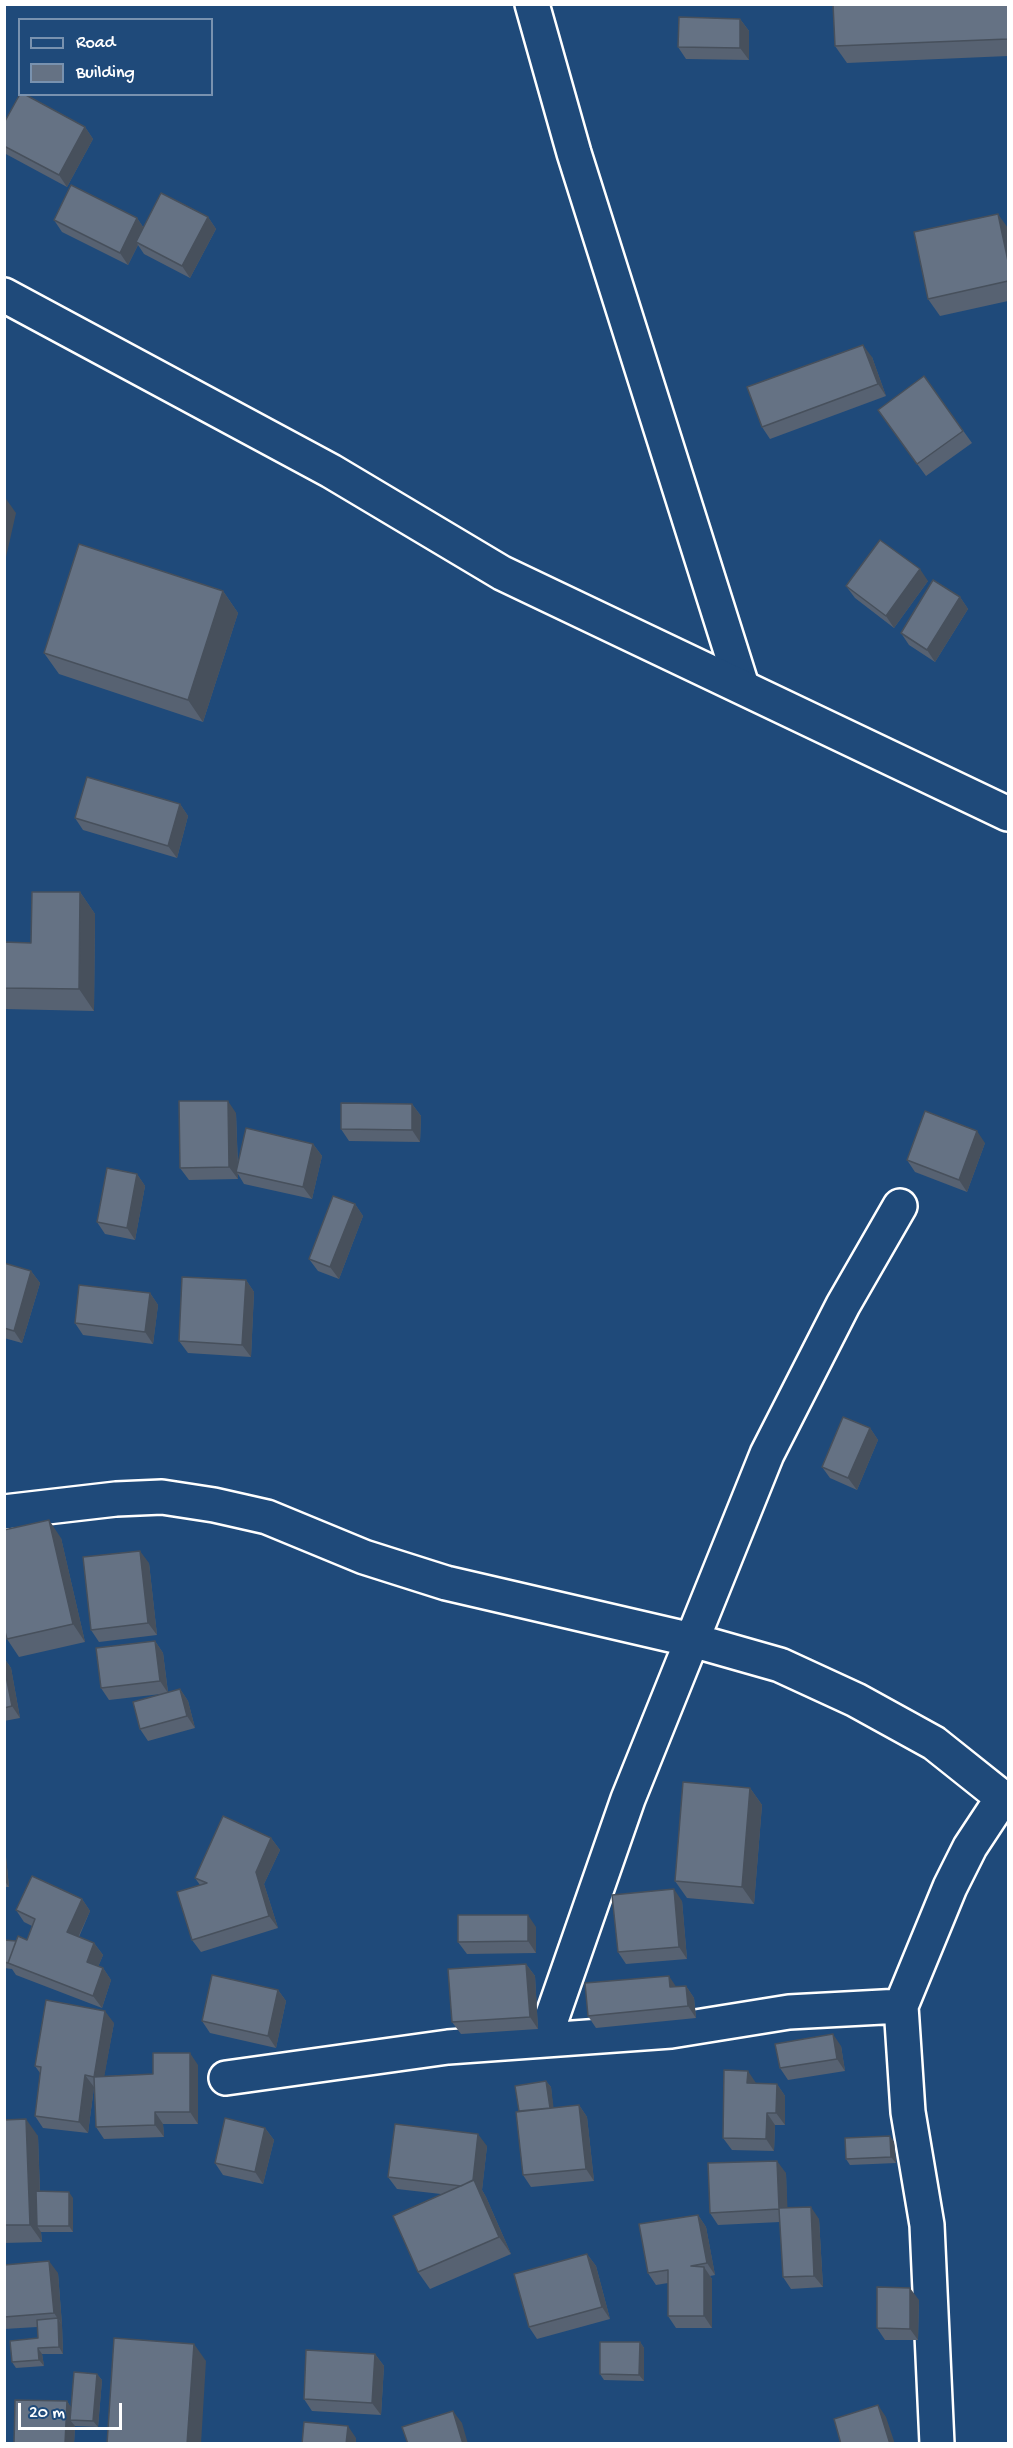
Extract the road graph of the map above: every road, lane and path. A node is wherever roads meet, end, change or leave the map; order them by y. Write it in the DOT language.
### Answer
graph roads {
  1 [pos="532,4"];
  2 [pos="4,295"];
  3 [pos="742,686"];
  4 [pos="1008,814"];
  5 [pos="900,1206"];
  6 [pos="4,1512"];
  7 [pos="692,1640"];
  8 [pos="1006,1799"];
  9 [pos="901,2006"];
  10 [pos="544,2040"];
  11 [pos="226,2078"];
  12 [pos="937,2444"];
  1 -- 3 [label="street"];
  2 -- 3 [label="street"];
  3 -- 4 [label="street"];
  5 -- 7 [label="street"];
  6 -- 7 [label="street"];
  7 -- 8 [label="street"];
  7 -- 10 [label="street"];
  8 -- 9 [label="street"];
  9 -- 10 [label="street"];
  9 -- 12 [label="street"];
  10 -- 11 [label="street"];
}
